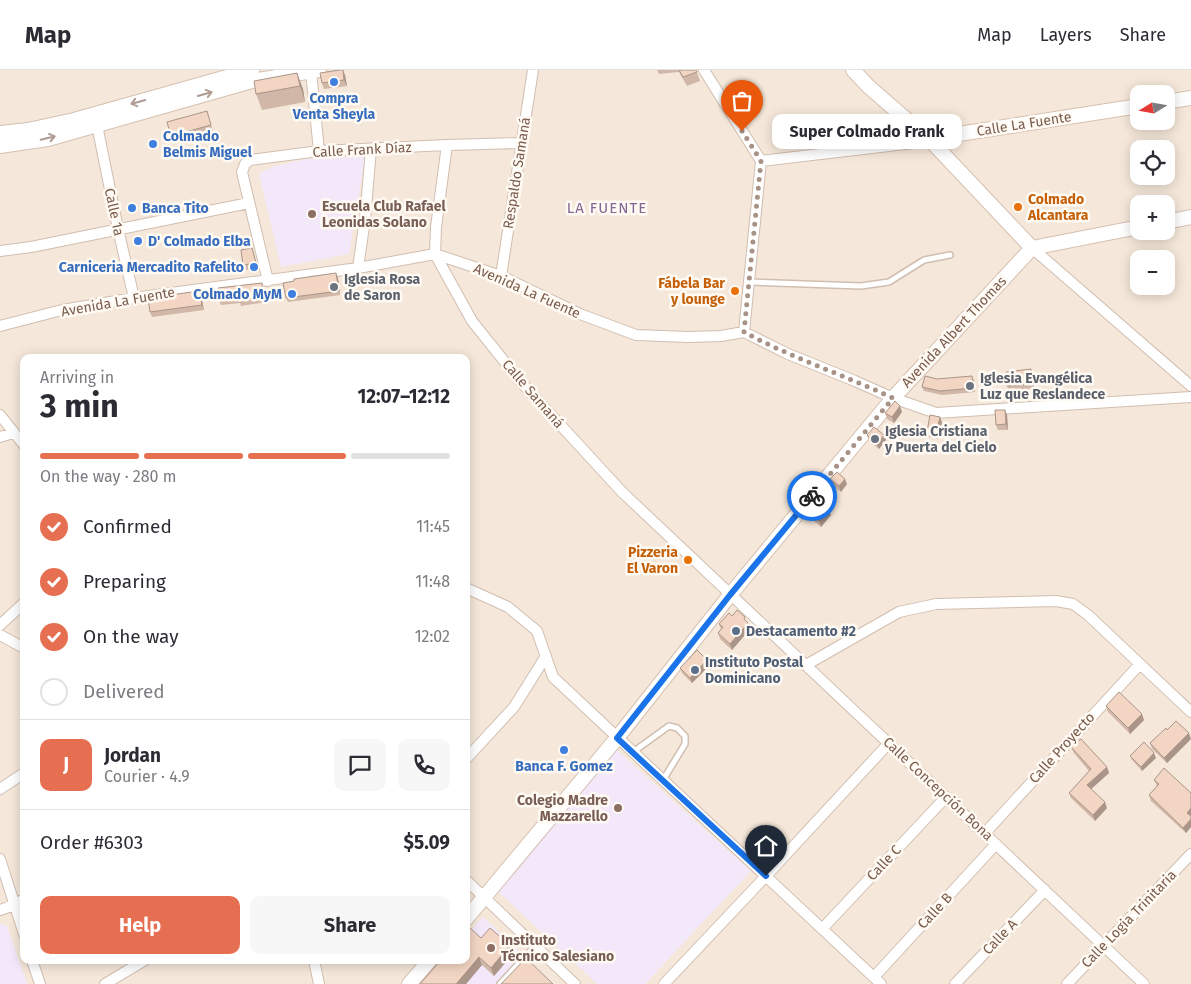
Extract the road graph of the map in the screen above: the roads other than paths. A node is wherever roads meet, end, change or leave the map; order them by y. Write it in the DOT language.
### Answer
graph roads {
  1 [pos="252,70"];
  2 [pos="533,70"];
  3 [pos="704,70"];
  4 [pos="853,70"];
  5 [pos="315,71"];
  6 [pos="1191,98"];
  7 [pos="1175,101"];
  8 [pos="1130,107"];
  9 [pos="97,125"];
  10 [pos="0,133"];
  11 [pos="931,141"];
  12 [pos="521,143"];
  13 [pos="446,145"];
  14 [pos="0,146"];
  15 [pos="371,149"];
  16 [pos="319,151"];
  17 [pos="761,161"];
  18 [pos="248,203"];
  19 [pos="1191,217"];
  20 [pos="1175,220"];
  21 [pos="118,229"];
  22 [pos="1130,229"];
  23 [pos="1032,248"];
  24 [pos="0,251"];
  25 [pos="435,254"];
  26 [pos="950,255"];
  27 [pos="358,268"];
  28 [pos="501,276"];
  29 [pos="268,281"];
  30 [pos="750,282"];
  31 [pos="134,298"];
  32 [pos="0,326"];
  33 [pos="744,332"];
  34 [pos="1191,386"];
  35 [pos="1191,397"];
  36 [pos="893,398"];
  37 [pos="0,415"];
  38 [pos="14,433"];
  39 [pos="0,437"];
  40 [pos="20,440"];
  41 [pos="470,590"];
  42 [pos="730,595"];
  43 [pos="20,607"];
  44 [pos="0,625"];
  45 [pos="0,635"];
  46 [pos="20,646"];
  47 [pos="546,656"];
  48 [pos="1140,664"];
  49 [pos="806,665"];
  50 [pos="1191,712"];
  51 [pos="617,738"];
  52 [pos="889,743"];
  53 [pos="470,753"];
  54 [pos="633,753"];
  55 [pos="20,776"];
  56 [pos="663,780"];
  57 [pos="0,788"];
  58 [pos="946,797"];
  59 [pos="985,833"];
  60 [pos="996,844"];
  61 [pos="1191,854"];
  62 [pos="0,859"];
  63 [pos="766,876"];
  64 [pos="470,884"];
  65 [pos="1045,890"];
  66 [pos="485,898"];
  67 [pos="20,901"];
  68 [pos="14,905"];
  69 [pos="0,910"];
  70 [pos="470,915"];
  71 [pos="20,922"];
  72 [pos="822,929"];
  73 [pos="535,946"];
  74 [pos="1103,946"];
  75 [pos="33,964"];
  76 [pos="138,964"];
  77 [pos="315,964"];
  78 [pos="426,964"];
  79 [pos="877,981"];
  80 [pos="40,984"];
  81 [pos="105,984"];
  82 [pos="319,984"];
  83 [pos="409,984"];
  84 [pos="500,984"];
  85 [pos="575,984"];
  86 [pos="664,984"];
  87 [pos="955,984"];
  88 [pos="1068,984"];
  89 [pos="1144,984"];
  1 -- 10 [label="main road, one-way"];
  2 -- 12 [label="street, Respaldo Samaná"];
  3 -- 17 [label="street"];
  4 -- 11 [label="main road"];
  9 -- 5 [label="main road, one-way"];
  5 -- 16 [label="street"];
  6 -- 7 [label="main road"];
  8 -- 11 [label="main road, Calle La Fuente"];
  14 -- 9 [label="main road, one-way"];
  9 -- 21 [label="street, Calle 1a"];
  11 -- 17 [label="street, Calle La Fuente"];
  11 -- 23 [label="main road"];
  12 -- 13 [label="street, Calle Frank Díaz"];
  12 -- 28 [label="street, Respaldo Samaná"];
  13 -- 15 [label="street, Calle Frank Díaz"];
  13 -- 25 [label="street"];
  15 -- 16 [label="street, Calle Frank Díaz"];
  15 -- 27 [label="street"];
  16 -- 18 [label="street, Calle Frank Díaz"];
  17 -- 30 [label="street"];
  18 -- 21 [label="street"];
  18 -- 29 [label="street, Calle Frank Díaz"];
  19 -- 20 [label="main road"];
  21 -- 24 [label="street"];
  21 -- 31 [label="street, Calle 1a"];
  22 -- 23 [label="main road"];
  23 -- 34 [label="street"];
  23 -- 36 [label="main road, Avenida Albert Thomas"];
  25 -- 27 [label="street, Avenida La Fuente"];
  25 -- 28 [label="street, Avenida La Fuente"];
  25 -- 42 [label="street, Calle Samaná"];
  26 -- 30 [label="lane"];
  27 -- 29 [label="street, Avenida La Fuente"];
  28 -- 33 [label="street, Avenida La Fuente"];
  29 -- 31 [label="street, Avenida La Fuente"];
  30 -- 33 [label="street"];
  31 -- 32 [label="street, Avenida La Fuente"];
  33 -- 36 [label="street"];
  35 -- 36 [label="street"];
  36 -- 42 [label="main road, Avenida Albert Thomas"];
  37 -- 38 [label="street"];
  38 -- 39 [label="street"];
  38 -- 40 [label="street"];
  41 -- 47 [label="street"];
  42 -- 49 [label="street, Calle Concepción Bona"];
  42 -- 51 [label="main road, Avenida Albert Thomas"];
  43 -- 44 [label="street"];
  45 -- 46 [label="street"];
  47 -- 51 [label="street"];
  47 -- 53 [label="street"];
  48 -- 49 [label="street"];
  48 -- 50 [label="street"];
  48 -- 59 [label="street, Calle Proyecto"];
  49 -- 52 [label="street, Calle Concepción Bona"];
  51 -- 54 [label="street"];
  51 -- 66 [label="main road, Avenida Albert Thomas"];
  52 -- 58 [label="street, Calle Concepción Bona"];
  52 -- 63 [label="street"];
  54 -- 56 [label="street"];
  54 -- 56 [label="lane"];
  55 -- 57 [label="street"];
  56 -- 63 [label="street"];
  58 -- 59 [label="street, Calle Concepción Bona"];
  58 -- 72 [label="street, Calle C"];
  59 -- 60 [label="street, Calle Concepción Bona"];
  60 -- 65 [label="street, Calle Concepción Bona"];
  60 -- 79 [label="street, Calle B"];
  61 -- 74 [label="street, Calle Logia Trinitaria"];
  62 -- 68 [label="street"];
  63 -- 72 [label="street"];
  63 -- 86 [label="street"];
  64 -- 66 [label="street"];
  65 -- 74 [label="street, Calle Concepción Bona"];
  65 -- 87 [label="street, Calle A"];
  66 -- 70 [label="main road, Avenida Albert Thomas"];
  66 -- 73 [label="street"];
  67 -- 68 [label="street"];
  68 -- 69 [label="street"];
  68 -- 71 [label="street"];
  72 -- 79 [label="street"];
  73 -- 84 [label="lane"];
  73 -- 85 [label="street"];
  74 -- 88 [label="street, Calle Logia Trinitaria"];
  74 -- 89 [label="street, Calle Concepción Bona"];
  75 -- 80 [label="street"];
  76 -- 81 [label="street"];
  77 -- 82 [label="street"];
  78 -- 83 [label="main road"];
}
